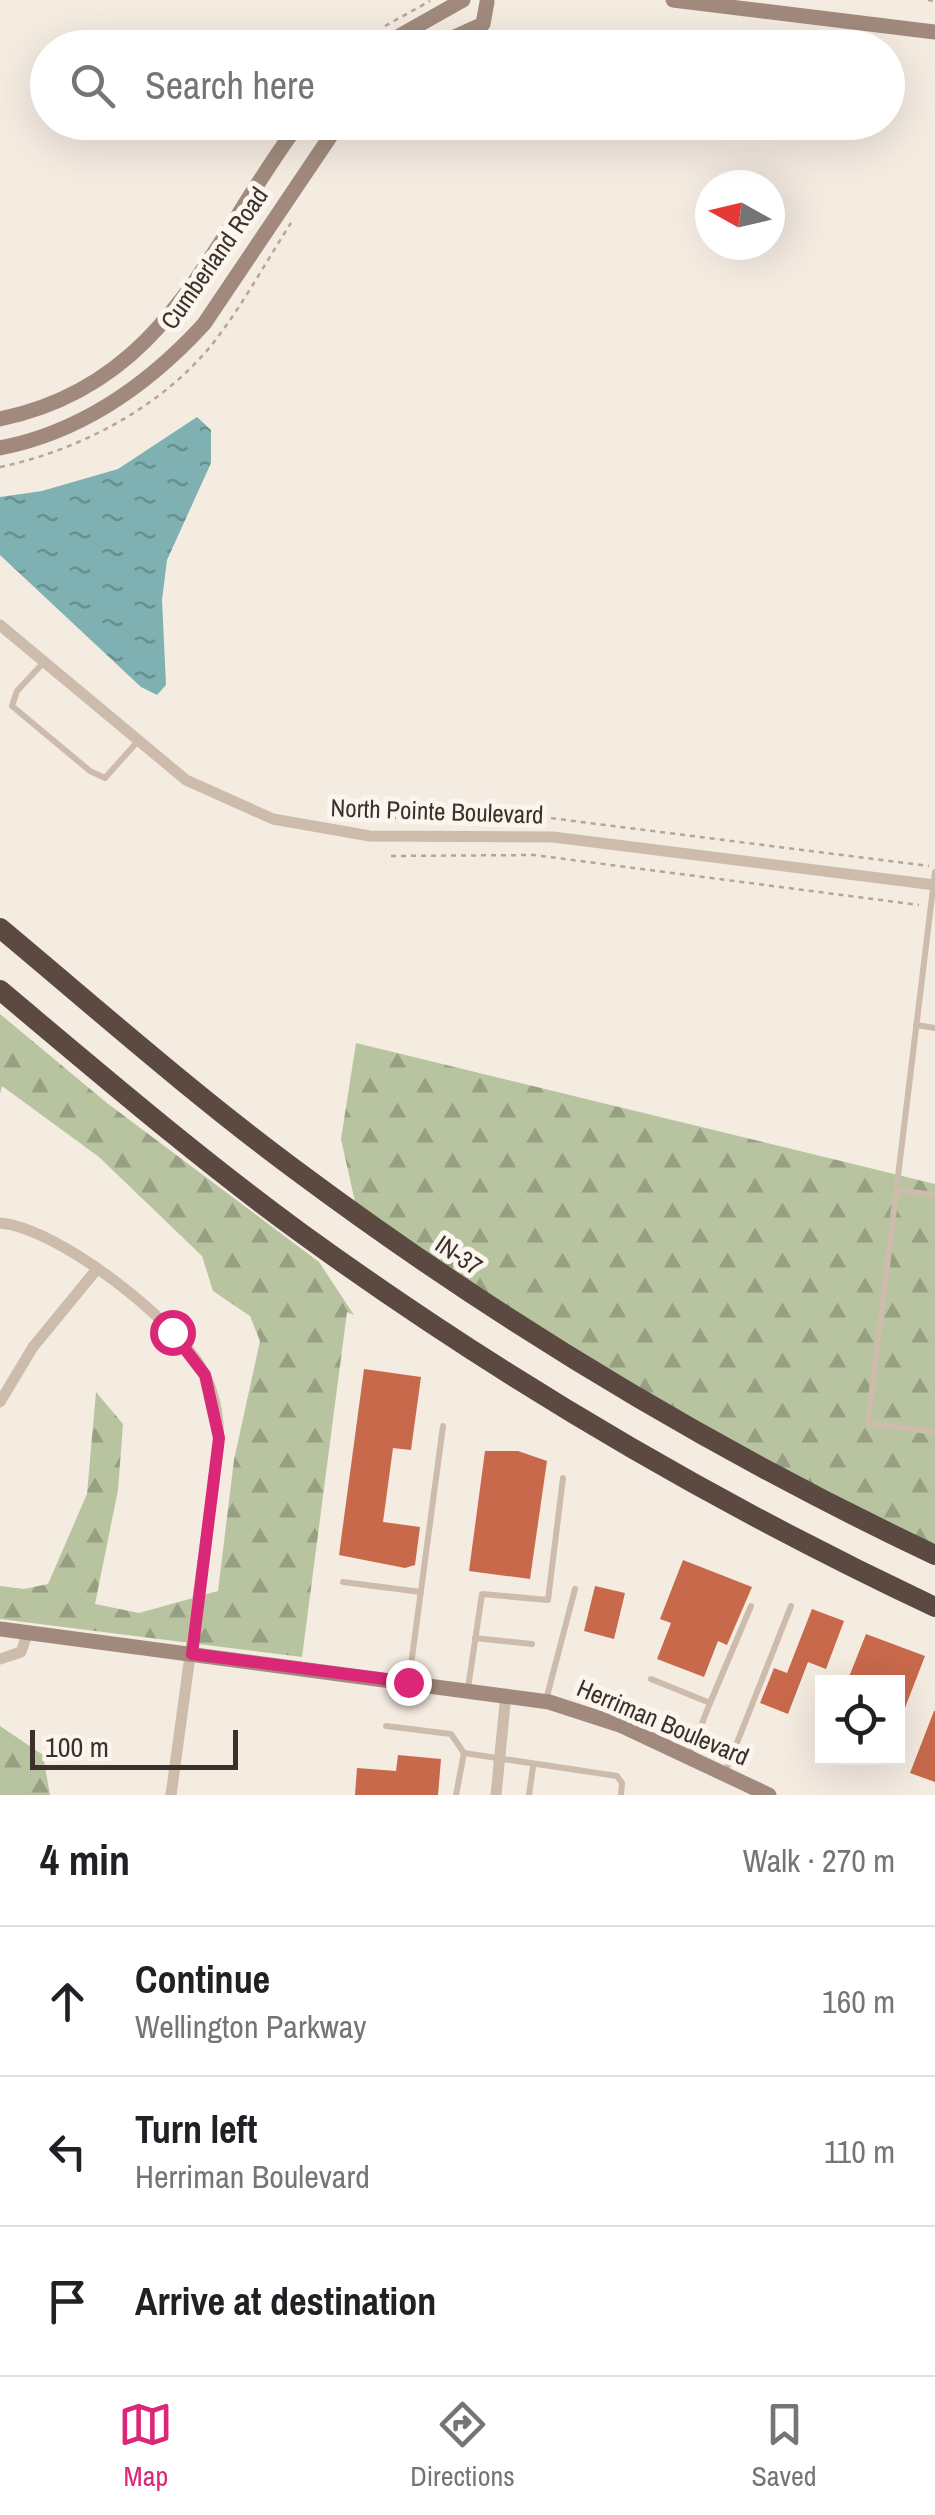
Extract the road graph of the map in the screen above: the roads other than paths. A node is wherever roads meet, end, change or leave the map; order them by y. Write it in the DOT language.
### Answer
graph roads {
  1 [pos="463,0"];
  2 [pos="490,0"];
  3 [pos="673,0"];
  4 [pos="410,30"];
  5 [pos="470,30"];
  6 [pos="935,32"];
  7 [pos="288,140"];
  8 [pos="328,140"];
  9 [pos="0,419"];
  10 [pos="0,448"];
  11 [pos="0,625"];
  12 [pos="44,662"];
  13 [pos="138,741"];
  14 [pos="934,877"];
  15 [pos="0,928"];
  16 [pos="0,990"];
  17 [pos="916,1025"];
  18 [pos="935,1028"];
  19 [pos="897,1190"];
  20 [pos="935,1195"];
  21 [pos="0,1223"];
  22 [pos="97,1269"];
  23 [pos="0,1402"];
  24 [pos="443,1426"];
  25 [pos="935,1432"];
  26 [pos="563,1478"];
  27 [pos="935,1555"];
  28 [pos="343,1582"];
  29 [pos="575,1588"];
  30 [pos="421,1592"];
  31 [pos="752,1606"];
  32 [pos="791,1606"];
  33 [pos="935,1607"];
  34 [pos="0,1629"];
  35 [pos="28,1632"];
  36 [pos="475,1638"];
  37 [pos="532,1644"];
  38 [pos="192,1654"];
  39 [pos="0,1658"];
  40 [pos="651,1679"];
  41 [pos="408,1682"];
  42 [pos="468,1689"];
  43 [pos="506,1694"];
  44 [pos="546,1701"];
  45 [pos="710,1702"];
  46 [pos="386,1726"];
  47 [pos="464,1753"];
  48 [pos="500,1757"];
  49 [pos="688,1757"];
  50 [pos="532,1767"];
  51 [pos="724,1774"];
  52 [pos="171,1795"];
  53 [pos="456,1795"];
  54 [pos="496,1795"];
  55 [pos="529,1795"];
  56 [pos="621,1795"];
  57 [pos="769,1795"];
  1 -- 4 [label="street"];
  2 -- 5 [label="street"];
  3 -- 6 [label="street"];
  7 -- 9 [label="street, Cumberland Road"];
  8 -- 10 [label="street, Cumberland Road"];
  11 -- 12 [label="street, North Pointe Boulevard"];
  12 -- 13 [label="street, North Pointe Boulevard"];
  12 -- 13 [label="lane"];
  13 -- 14 [label="street, North Pointe Boulevard"];
  14 -- 17 [label="lane"];
  15 -- 27 [label="highway, IN-37"];
  16 -- 33 [label="highway"];
  17 -- 18 [label="lane"];
  17 -- 19 [label="lane"];
  19 -- 20 [label="lane"];
  19 -- 25 [label="lane"];
  21 -- 22 [label="street"];
  22 -- 23 [label="street"];
  22 -- 38 [label="street"];
  24 -- 30 [label="lane"];
  26 -- 36 [label="lane"];
  28 -- 30 [label="lane"];
  29 -- 44 [label="lane"];
  30 -- 41 [label="lane"];
  31 -- 45 [label="lane"];
  32 -- 51 [label="lane"];
  34 -- 35 [label="street, Herriman Boulevard"];
  35 -- 38 [label="street, Herriman Boulevard"];
  35 -- 39 [label="street"];
  36 -- 37 [label="lane"];
  36 -- 42 [label="lane"];
  38 -- 41 [label="street, Herriman Boulevard"];
  38 -- 52 [label="street"];
  40 -- 45 [label="lane"];
  41 -- 42 [label="street, Herriman Boulevard"];
  42 -- 43 [label="street, Herriman Boulevard"];
  43 -- 44 [label="street, Herriman Boulevard"];
  43 -- 48 [label="street"];
  44 -- 49 [label="street, Herriman Boulevard"];
  45 -- 49 [label="lane"];
  46 -- 47 [label="lane"];
  47 -- 48 [label="lane"];
  47 -- 53 [label="lane"];
  48 -- 50 [label="lane"];
  48 -- 54 [label="street"];
  49 -- 51 [label="street, Herriman Boulevard"];
  50 -- 55 [label="lane"];
  50 -- 56 [label="lane"];
  51 -- 57 [label="street, Herriman Boulevard"];
}
